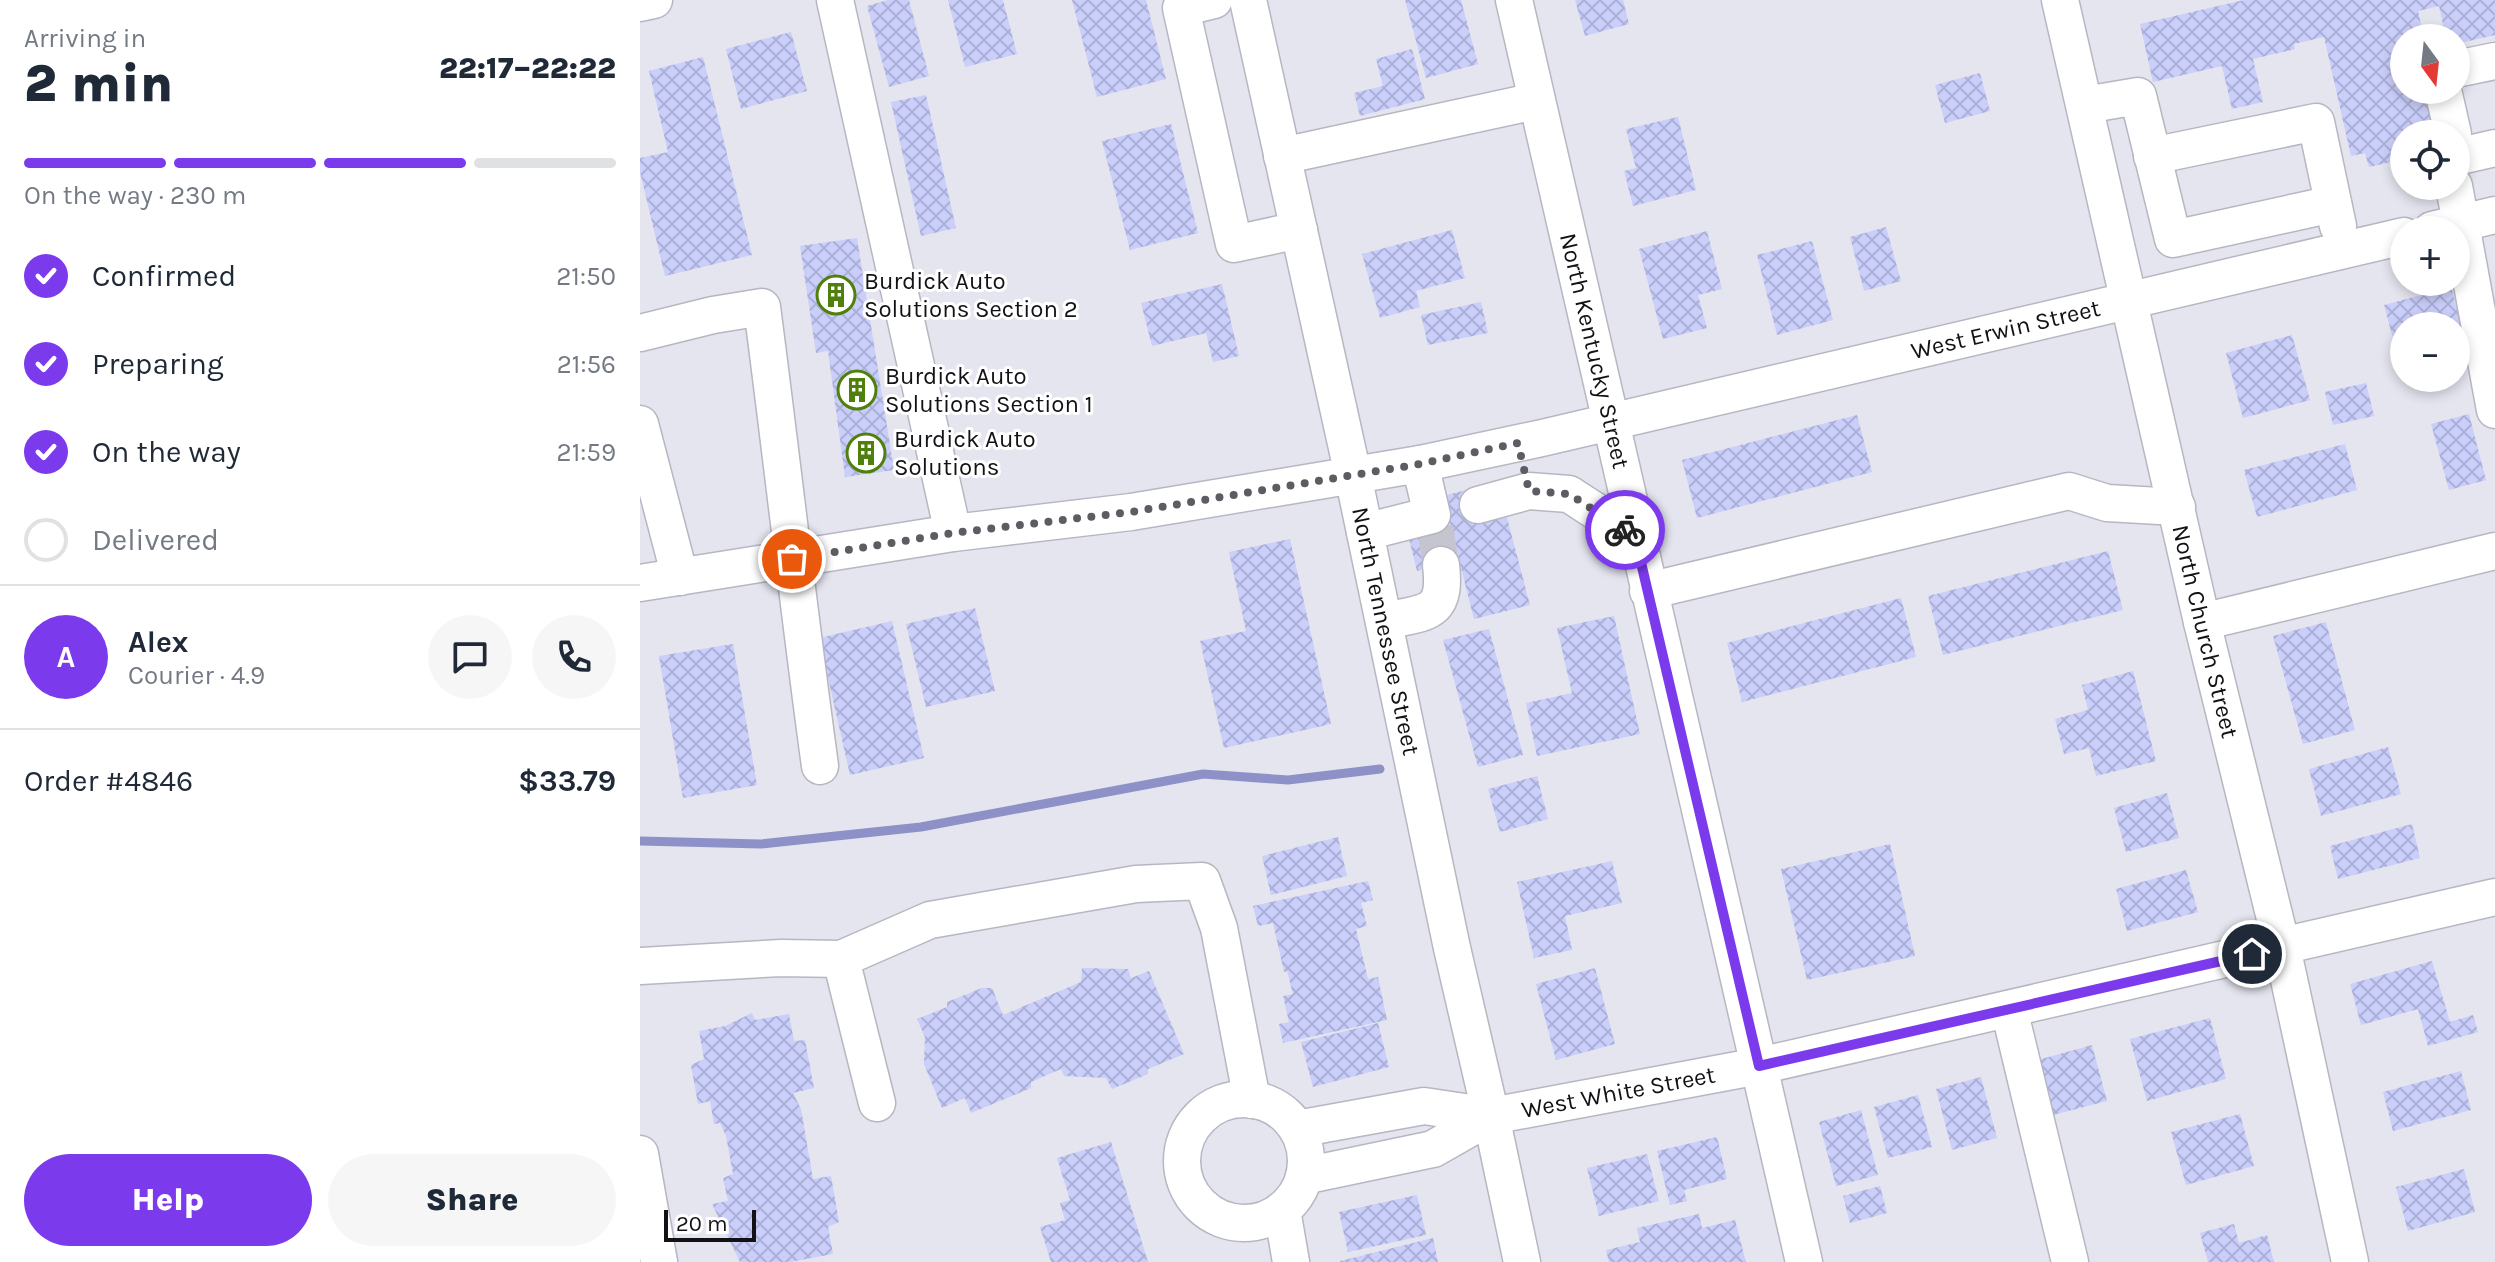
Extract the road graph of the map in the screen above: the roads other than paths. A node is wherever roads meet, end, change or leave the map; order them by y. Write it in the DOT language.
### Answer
graph roads {
  1 [pos="654,0"];
  2 [pos="835,0"];
  3 [pos="1248,0"];
  4 [pos="1514,0"];
  5 [pos="2060,0"];
  6 [pos="640,3"];
  7 [pos="1191,3"];
  8 [pos="2495,61"];
  9 [pos="2470,66"];
  10 [pos="1536,101"];
  11 [pos="2085,105"];
  12 [pos="2495,148"];
  13 [pos="2470,153"];
  14 [pos="1282,156"];
  15 [pos="2152,156"];
  16 [pos="2333,204"];
  17 [pos="1299,230"];
  18 [pos="2390,239"];
  19 [pos="2343,251"];
  20 [pos="2470,264"];
  21 [pos="2130,301"];
  22 [pos="640,333"];
  23 [pos="2495,410"];
  24 [pos="1609,422"];
  25 [pos="640,424"];
  26 [pos="1518,443"];
  27 [pos="1420,464"];
  28 [pos="1353,475"];
  29 [pos="1529,491"];
  30 [pos="2177,507"];
  31 [pos="1448,515"];
  32 [pos="1365,532"];
  33 [pos="953,533"];
  34 [pos="1635,537"];
  35 [pos="2495,551"];
  36 [pos="792,559"];
  37 [pos="1441,565"];
  38 [pos="680,577"];
  39 [pos="640,583"];
  40 [pos="1648,591"];
  41 [pos="1384,621"];
  42 [pos="2202,622"];
  43 [pos="820,766"];
  44 [pos="2495,897"];
  45 [pos="2282,947"];
  46 [pos="841,959"];
  47 [pos="640,966"];
  48 [pos="2009,1009"];
  49 [pos="1759,1066"];
  50 [pos="1252,1100"];
  51 [pos="877,1103"];
  52 [pos="1491,1116"];
  53 [pos="1297,1129"];
  54 [pos="640,1154"];
  55 [pos="1304,1176"];
  56 [pos="1282,1210"];
  57 [pos="659,1262"];
  58 [pos="1291,1262"];
  59 [pos="1522,1262"];
  60 [pos="1804,1262"];
  61 [pos="2070,1262"];
  62 [pos="2350,1262"];
  1 -- 6 [label="street"];
  2 -- 33 [label="street"];
  3 -- 14 [label="street, North Tennessee Street"];
  4 -- 10 [label="street, North Kentucky Street"];
  5 -- 11 [label="street, North Church Street"];
  7 -- 17 [label="street"];
  8 -- 9 [label="street"];
  10 -- 14 [label="street"];
  10 -- 24 [label="street, North Kentucky Street"];
  11 -- 15 [label="street"];
  11 -- 21 [label="street, North Church Street"];
  12 -- 13 [label="street"];
  14 -- 17 [label="street, North Tennessee Street"];
  15 -- 16 [label="street"];
  15 -- 16 [label="street"];
  16 -- 19 [label="street"];
  17 -- 28 [label="street, North Tennessee Street"];
  18 -- 19 [label="street, West Erwin Street"];
  19 -- 21 [label="street, West Erwin Street"];
  20 -- 23 [label="street"];
  21 -- 24 [label="street, West Erwin Street"];
  21 -- 30 [label="street, North Church Street"];
  22 -- 36 [label="street"];
  24 -- 26 [label="street, West Erwin Street"];
  24 -- 34 [label="street, North Kentucky Street"];
  25 -- 38 [label="street"];
  26 -- 27 [label="street, West Erwin Street"];
  26 -- 29 [label="street"];
  27 -- 28 [label="street, West Erwin Street"];
  27 -- 31 [label="street"];
  28 -- 32 [label="street, North Tennessee Street"];
  28 -- 33 [label="street, West Erwin Street"];
  29 -- 31 [label="street"];
  29 -- 34 [label="street"];
  30 -- 40 [label="street"];
  30 -- 42 [label="street, North Church Street"];
  31 -- 32 [label="street"];
  32 -- 41 [label="street, North Tennessee Street"];
  33 -- 36 [label="street, West Erwin Street"];
  34 -- 40 [label="street, North Kentucky Street"];
  35 -- 42 [label="street"];
  36 -- 38 [label="street, West Erwin Street"];
  36 -- 43 [label="street"];
  37 -- 41 [label="street"];
  38 -- 39 [label="street, West Erwin Street"];
  40 -- 49 [label="street, North Kentucky Street"];
  41 -- 52 [label="street, North Tennessee Street"];
  42 -- 45 [label="street, North Church Street"];
  44 -- 45 [label="street, West White Street"];
  45 -- 48 [label="street, West White Street"];
  45 -- 62 [label="street, North Church Street"];
  46 -- 47 [label="street"];
  46 -- 50 [label="street"];
  46 -- 51 [label="street"];
  48 -- 49 [label="street, West White Street"];
  48 -- 61 [label="street"];
  49 -- 52 [label="street, West White Street"];
  49 -- 60 [label="street, North Kentucky Street"];
  50 -- 53 [label="street"];
  50 -- 56 [label="street"];
  52 -- 53 [label="street"];
  52 -- 55 [label="street"];
  52 -- 59 [label="street, North Tennessee Street"];
  53 -- 55 [label="street"];
  54 -- 57 [label="street"];
  55 -- 56 [label="street"];
  56 -- 58 [label="street"];
}
